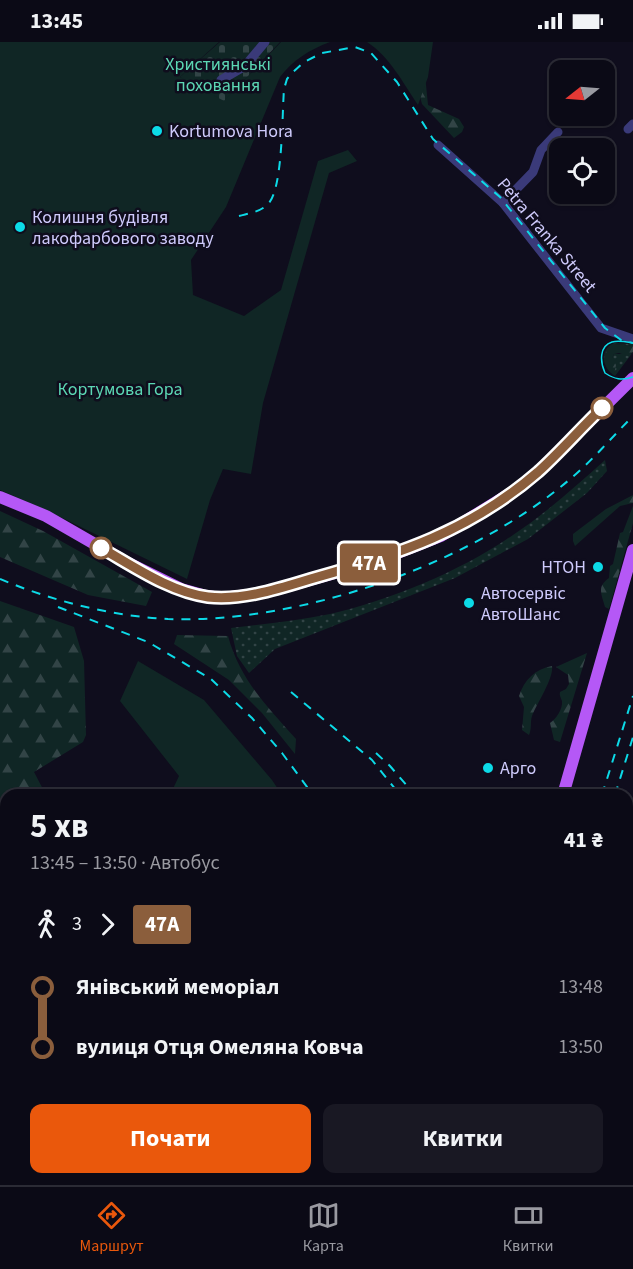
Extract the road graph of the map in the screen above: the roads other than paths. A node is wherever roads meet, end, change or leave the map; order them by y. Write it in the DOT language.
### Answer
graph roads {
  1 [pos="266,42"];
  2 [pos="221,80"];
  3 [pos="558,132"];
  4 [pos="438,145"];
  5 [pos="503,203"];
  6 [pos="633,339"];
  7 [pos="633,378"];
  8 [pos="0,497"];
  9 [pos="633,550"];
  10 [pos="565,789"];
  1 -- 2 [label="street"];
  3 -- 5 [label="street"];
  4 -- 5 [label="street, Petra Franka Street"];
  5 -- 6 [label="street, Petra Franka Street"];
  7 -- 8 [label="main road"];
  9 -- 10 [label="main road"];
}
